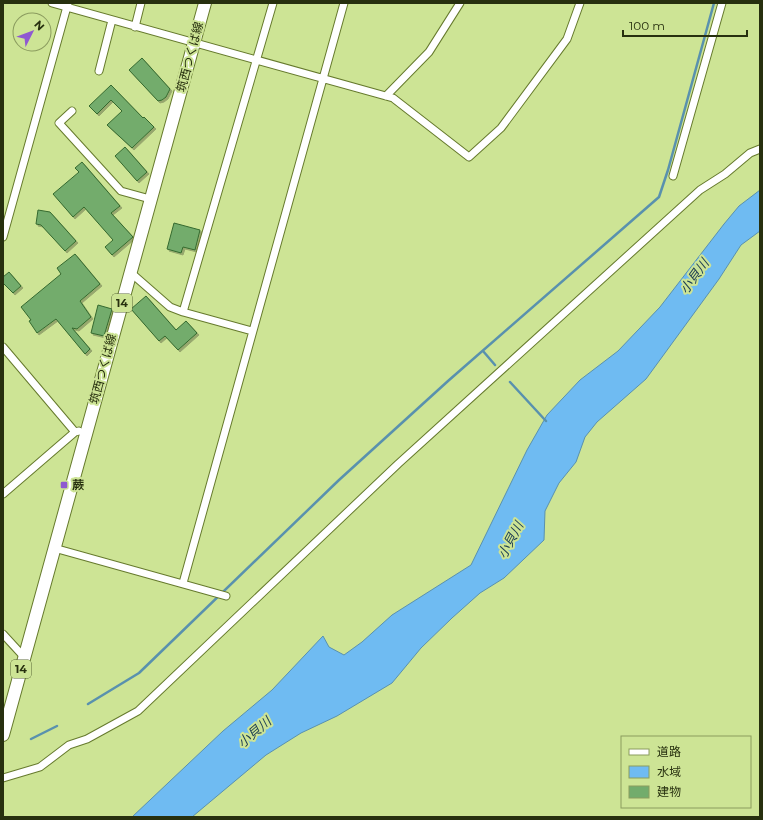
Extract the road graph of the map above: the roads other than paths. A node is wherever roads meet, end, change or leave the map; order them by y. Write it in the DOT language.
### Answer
graph roads {
  1 [pos="52,3"];
  2 [pos="141,3"];
  3 [pos="204,3"];
  4 [pos="273,3"];
  5 [pos="344,3"];
  6 [pos="460,3"];
  7 [pos="580,3"];
  8 [pos="722,3"];
  9 [pos="68,5"];
  10 [pos="112,20"];
  11 [pos="135,27"];
  12 [pos="194,42"];
  13 [pos="257,60"];
  14 [pos="99,71"];
  15 [pos="324,80"];
  16 [pos="386,96"];
  17 [pos="72,110"];
  18 [pos="760,149"];
  19 [pos="673,176"];
  20 [pos="150,199"];
  21 [pos="3,237"];
  22 [pos="130,272"];
  23 [pos="183,312"];
  24 [pos="252,331"];
  25 [pos="3,347"];
  26 [pos="87,428"];
  27 [pos="75,432"];
  28 [pos="3,494"];
  29 [pos="54,548"];
  30 [pos="183,583"];
  31 [pos="224,596"];
  32 [pos="3,634"];
  33 [pos="24,658"];
  34 [pos="3,736"];
  35 [pos="3,778"];
  1 -- 9 [label="street"];
  2 -- 11 [label="street"];
  3 -- 12 [label="main road, 筑西つくば線 / 14"];
  4 -- 13 [label="street"];
  5 -- 15 [label="street"];
  6 -- 16 [label="street"];
  7 -- 16 [label="street"];
  8 -- 19 [label="street"];
  9 -- 10 [label="street"];
  9 -- 21 [label="street"];
  10 -- 11 [label="street"];
  10 -- 14 [label="street"];
  11 -- 12 [label="street"];
  12 -- 13 [label="street"];
  12 -- 20 [label="main road, 筑西つくば線 / 14"];
  13 -- 15 [label="street"];
  13 -- 23 [label="street"];
  15 -- 16 [label="street"];
  15 -- 24 [label="street"];
  17 -- 20 [label="street"];
  18 -- 35 [label="street"];
  20 -- 22 [label="main road, 筑西つくば線 / 14"];
  22 -- 23 [label="street"];
  22 -- 26 [label="main road, 筑西つくば線 / 14"];
  23 -- 24 [label="street"];
  24 -- 30 [label="street"];
  25 -- 27 [label="street"];
  26 -- 27 [label="street"];
  26 -- 29 [label="main road, 筑西つくば線 / 14"];
  27 -- 28 [label="street"];
  29 -- 30 [label="street"];
  29 -- 33 [label="main road, 筑西つくば線 / 14"];
  30 -- 31 [label="street"];
  32 -- 33 [label="street"];
  33 -- 34 [label="main road, 筑西つくば線 / 14"];
}
